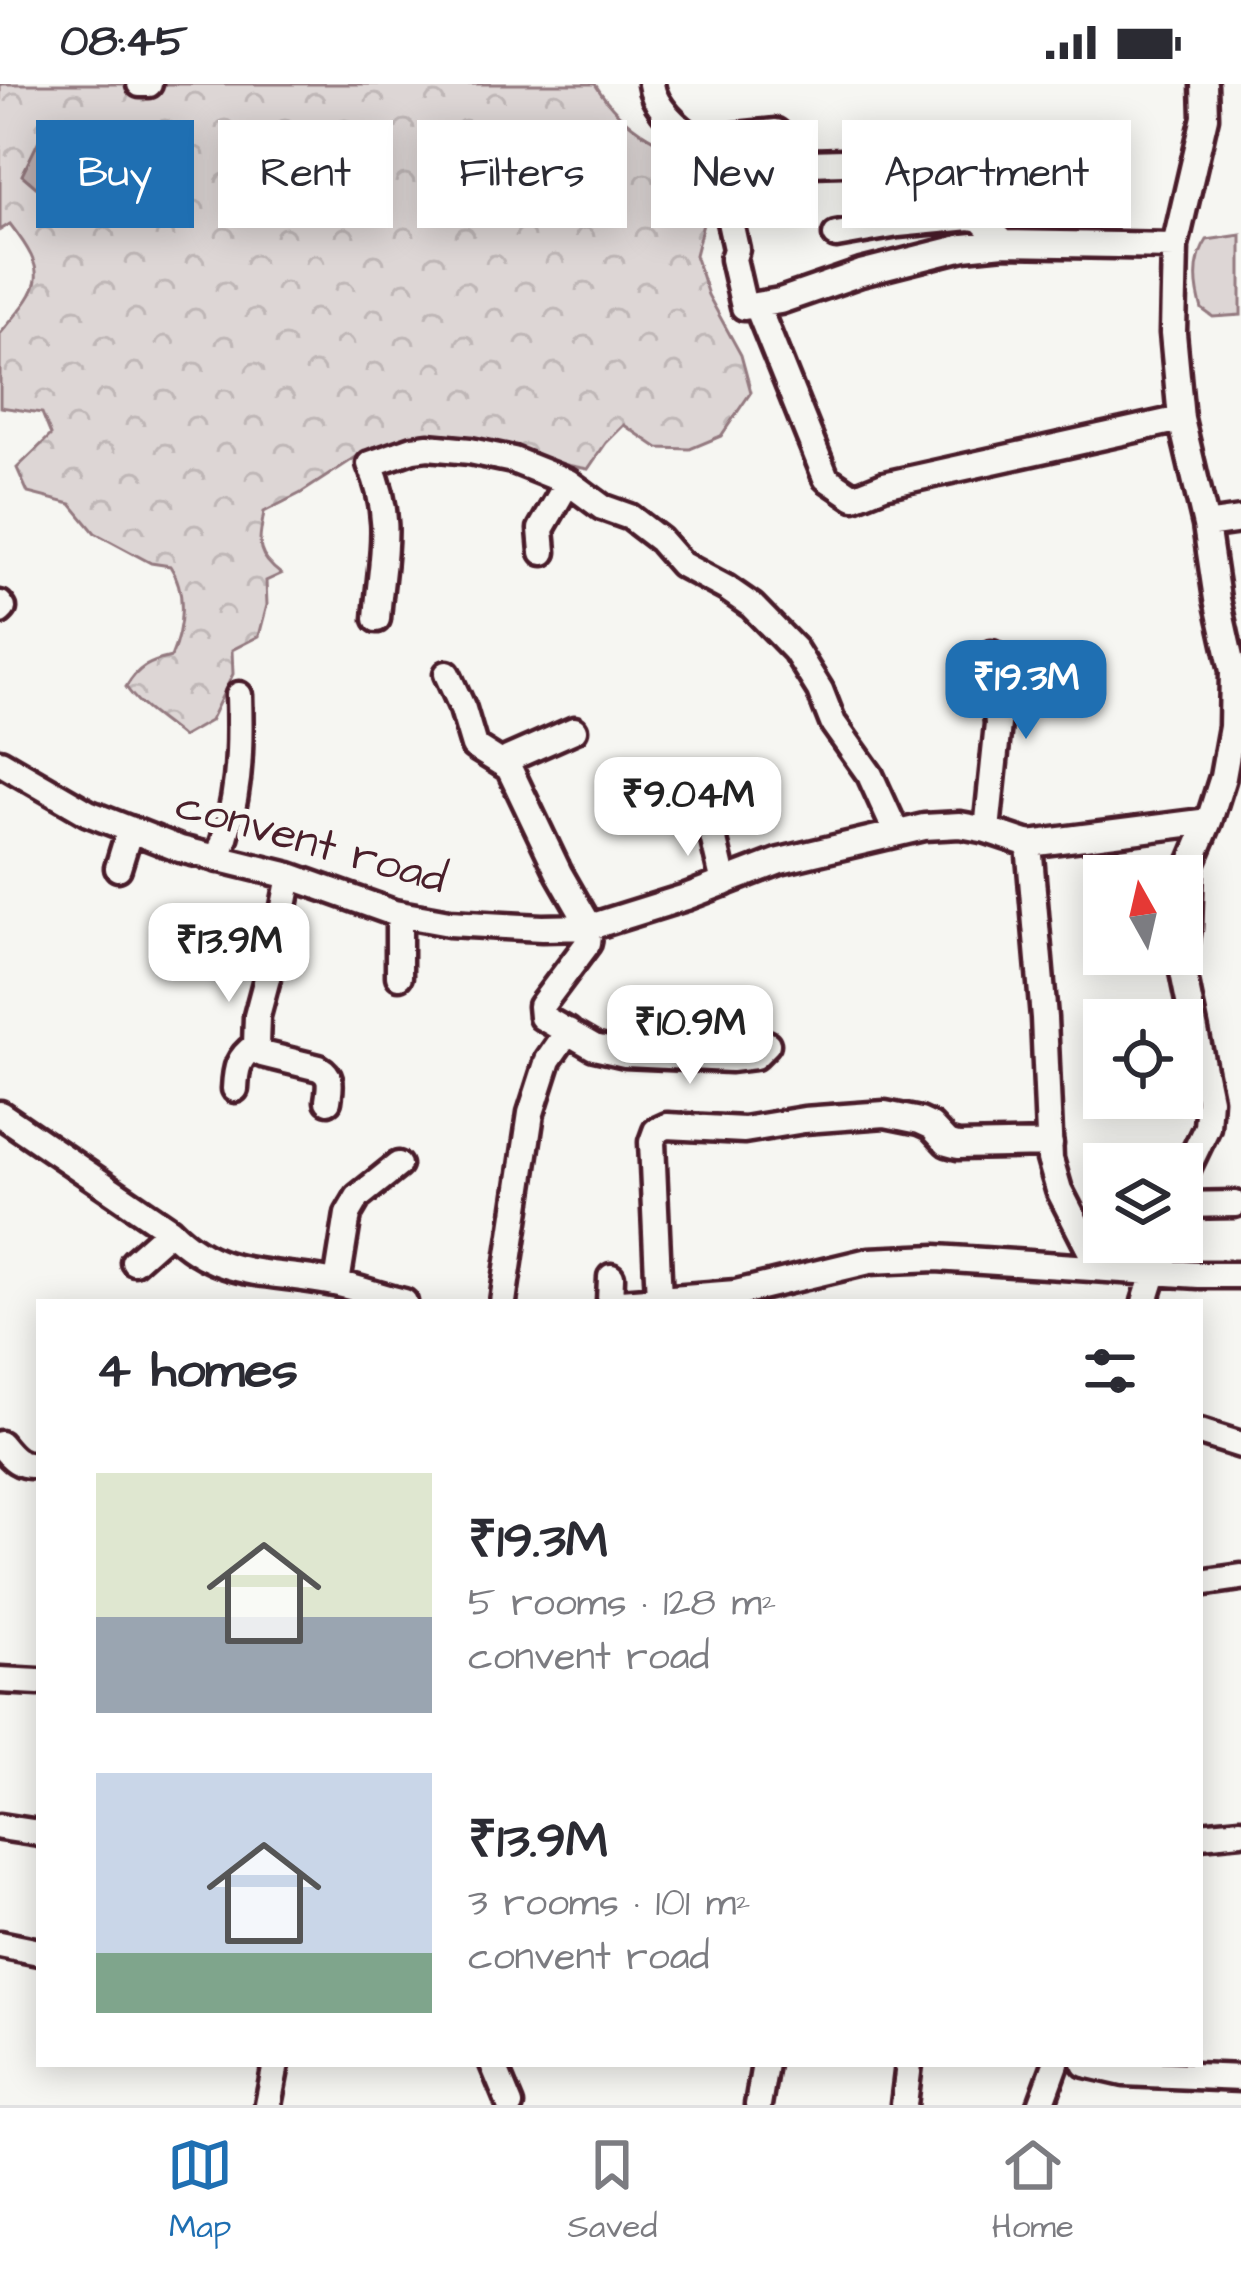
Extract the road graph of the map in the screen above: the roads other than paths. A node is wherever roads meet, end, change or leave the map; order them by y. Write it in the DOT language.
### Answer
graph roads {
  1 [pos="140,84"];
  2 [pos="149,84"];
  3 [pos="651,84"];
  4 [pos="1204,84"];
  5 [pos="672,120"];
  6 [pos="731,228"];
  7 [pos="836,235"];
  8 [pos="1004,243"];
  9 [pos="1175,246"];
  10 [pos="758,306"];
  11 [pos="1181,419"];
  12 [pos="568,482"];
  13 [pos="1241,520"];
  14 [pos="1206,525"];
  15 [pos="543,552"];
  16 [pos="377,619"];
  17 [pos="992,654"];
  18 [pos="447,674"];
  19 [pos="239,695"];
  20 [pos="1237,728"];
  21 [pos="574,730"];
  22 [pos="509,768"];
  23 [pos="3,772"];
  24 [pos="1209,821"];
  25 [pos="710,823"];
  26 [pos="130,830"];
  27 [pos="987,830"];
  28 [pos="896,832"];
  29 [pos="1029,844"];
  30 [pos="218,859"];
  31 [pos="118,868"];
  32 [pos="290,876"];
  33 [pos="724,883"];
  34 [pos="400,914"];
  35 [pos="590,927"];
  36 [pos="398,976"];
  37 [pos="568,1031"];
  38 [pos="767,1044"];
  39 [pos="256,1045"];
  40 [pos="235,1089"];
  41 [pos="328,1101"];
  42 [pos="0,1114"];
  43 [pos="1200,1143"];
  44 [pos="1050,1144"];
  45 [pos="398,1165"];
  46 [pos="1235,1204"];
  47 [pos="1203,1205"];
  48 [pos="170,1230"];
  49 [pos="134,1262"];
  50 [pos="1157,1263"];
  51 [pos="1099,1268"];
  52 [pos="1154,1272"];
  53 [pos="1241,1275"];
  54 [pos="337,1283"];
  55 [pos="393,1299"];
  56 [pos="503,1299"];
  57 [pos="659,1299"];
  58 [pos="1146,1299"];
  59 [pos="1203,1433"];
  60 [pos="0,1444"];
  61 [pos="1241,1445"];
  62 [pos="36,1465"];
  63 [pos="1241,1577"];
  64 [pos="1203,1583"];
  65 [pos="0,1679"];
  66 [pos="36,1682"];
  67 [pos="0,1827"];
  68 [pos="1241,1831"];
  69 [pos="36,1833"];
  70 [pos="1203,1835"];
  71 [pos="0,1944"];
  72 [pos="36,1951"];
  73 [pos="275,2067"];
  74 [pos="494,2067"];
  75 [pos="764,2067"];
  76 [pos="909,2067"];
  77 [pos="1055,2067"];
  78 [pos="1098,2067"];
  79 [pos="1241,2078"];
  80 [pos="268,2105"];
  81 [pos="510,2105"];
  82 [pos="758,2105"];
  83 [pos="904,2105"];
  84 [pos="1041,2105"];
  1 -- 2 [label="street"];
  3 -- 5 [label="street"];
  4 -- 9 [label="street"];
  6 -- 10 [label="street"];
  7 -- 8 [label="street"];
  8 -- 9 [label="street"];
  8 -- 10 [label="street"];
  9 -- 11 [label="street"];
  10 -- 11 [label="street"];
  11 -- 14 [label="street"];
  12 -- 15 [label="street"];
  12 -- 16 [label="street"];
  12 -- 28 [label="street"];
  13 -- 14 [label="street"];
  14 -- 20 [label="street"];
  17 -- 27 [label="street"];
  18 -- 22 [label="street"];
  19 -- 30 [label="street"];
  20 -- 24 [label="street"];
  21 -- 22 [label="street"];
  22 -- 35 [label="street"];
  23 -- 26 [label="street, convent road"];
  24 -- 29 [label="street"];
  24 -- 43 [label="street"];
  25 -- 33 [label="street"];
  26 -- 30 [label="street, convent road"];
  26 -- 31 [label="street"];
  27 -- 28 [label="street, convent road"];
  27 -- 29 [label="street, convent road"];
  28 -- 33 [label="street, convent road"];
  29 -- 44 [label="street"];
  30 -- 32 [label="street, convent road"];
  32 -- 34 [label="street, convent road"];
  32 -- 39 [label="street"];
  33 -- 35 [label="street, convent road"];
  34 -- 35 [label="street, convent road"];
  34 -- 36 [label="street"];
  35 -- 37 [label="street"];
  37 -- 38 [label="street"];
  37 -- 56 [label="street"];
  39 -- 40 [label="street"];
  39 -- 41 [label="street"];
  42 -- 48 [label="street"];
  44 -- 51 [label="street"];
  44 -- 57 [label="street"];
  45 -- 54 [label="street"];
  46 -- 47 [label="street"];
  48 -- 49 [label="street"];
  48 -- 54 [label="street"];
  50 -- 52 [label="street"];
  51 -- 52 [label="street"];
  51 -- 57 [label="street"];
  52 -- 53 [label="street"];
  52 -- 58 [label="street"];
  54 -- 55 [label="street"];
  59 -- 61 [label="street"];
  60 -- 62 [label="street"];
  63 -- 64 [label="street"];
  65 -- 66 [label="street"];
  67 -- 69 [label="street"];
  68 -- 70 [label="street"];
  71 -- 72 [label="street"];
  73 -- 80 [label="street"];
  74 -- 81 [label="street"];
  75 -- 82 [label="street"];
  76 -- 83 [label="street"];
  77 -- 84 [label="street"];
  78 -- 79 [label="street"];
}
